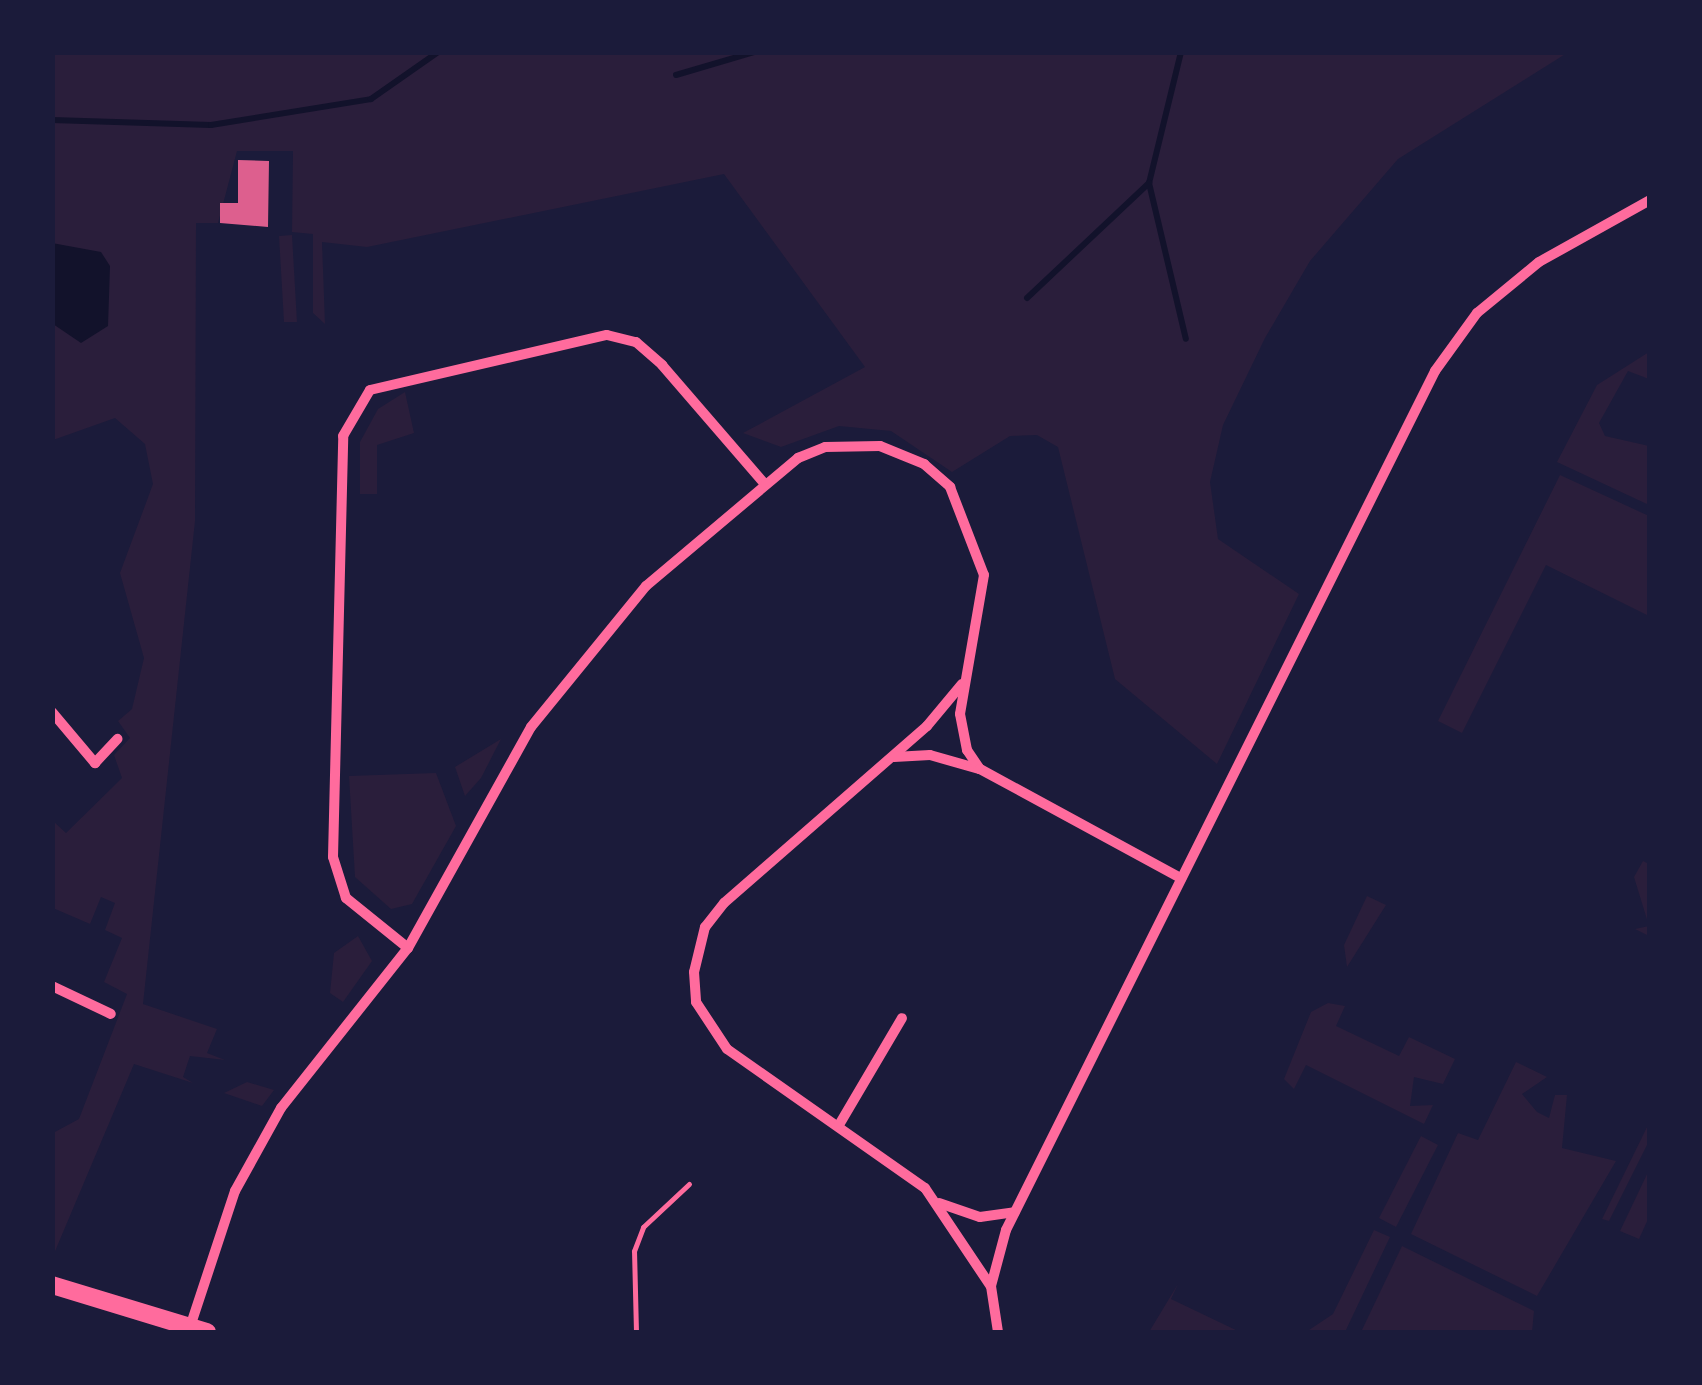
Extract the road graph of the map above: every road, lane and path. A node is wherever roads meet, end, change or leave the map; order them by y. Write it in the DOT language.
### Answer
graph roads {
  1 [pos="1650,200"];
  2 [pos="764,483"];
  3 [pos="964,682"];
  4 [pos="52,712"];
  5 [pos="117,738"];
  6 [pos="891,758"];
  7 [pos="980,770"];
  8 [pos="1181,878"];
  9 [pos="408,948"];
  10 [pos="52,986"];
  11 [pos="111,1014"];
  12 [pos="902,1018"];
  13 [pos="838,1125"];
  14 [pos="689,1184"];
  15 [pos="939,1203"];
  16 [pos="1016,1212"];
  17 [pos="52,1285"];
  18 [pos="991,1286"];
  19 [pos="199,1330"];
  20 [pos="636,1332"];
  21 [pos="998,1332"];
  1 -- 8 [label="street"];
  2 -- 3 [label="street"];
  2 -- 9 [label="street"];
  2 -- 9 [label="street"];
  3 -- 6 [label="street"];
  3 -- 7 [label="street"];
  4 -- 5 [label="street"];
  6 -- 7 [label="street"];
  6 -- 13 [label="street"];
  7 -- 8 [label="street"];
  8 -- 16 [label="street"];
  9 -- 19 [label="street"];
  10 -- 11 [label="street"];
  12 -- 13 [label="street"];
  13 -- 15 [label="street"];
  14 -- 20 [label="lane"];
  15 -- 16 [label="street"];
  15 -- 18 [label="street"];
  16 -- 18 [label="street"];
  17 -- 19 [label="main road"];
  18 -- 21 [label="street"];
}
